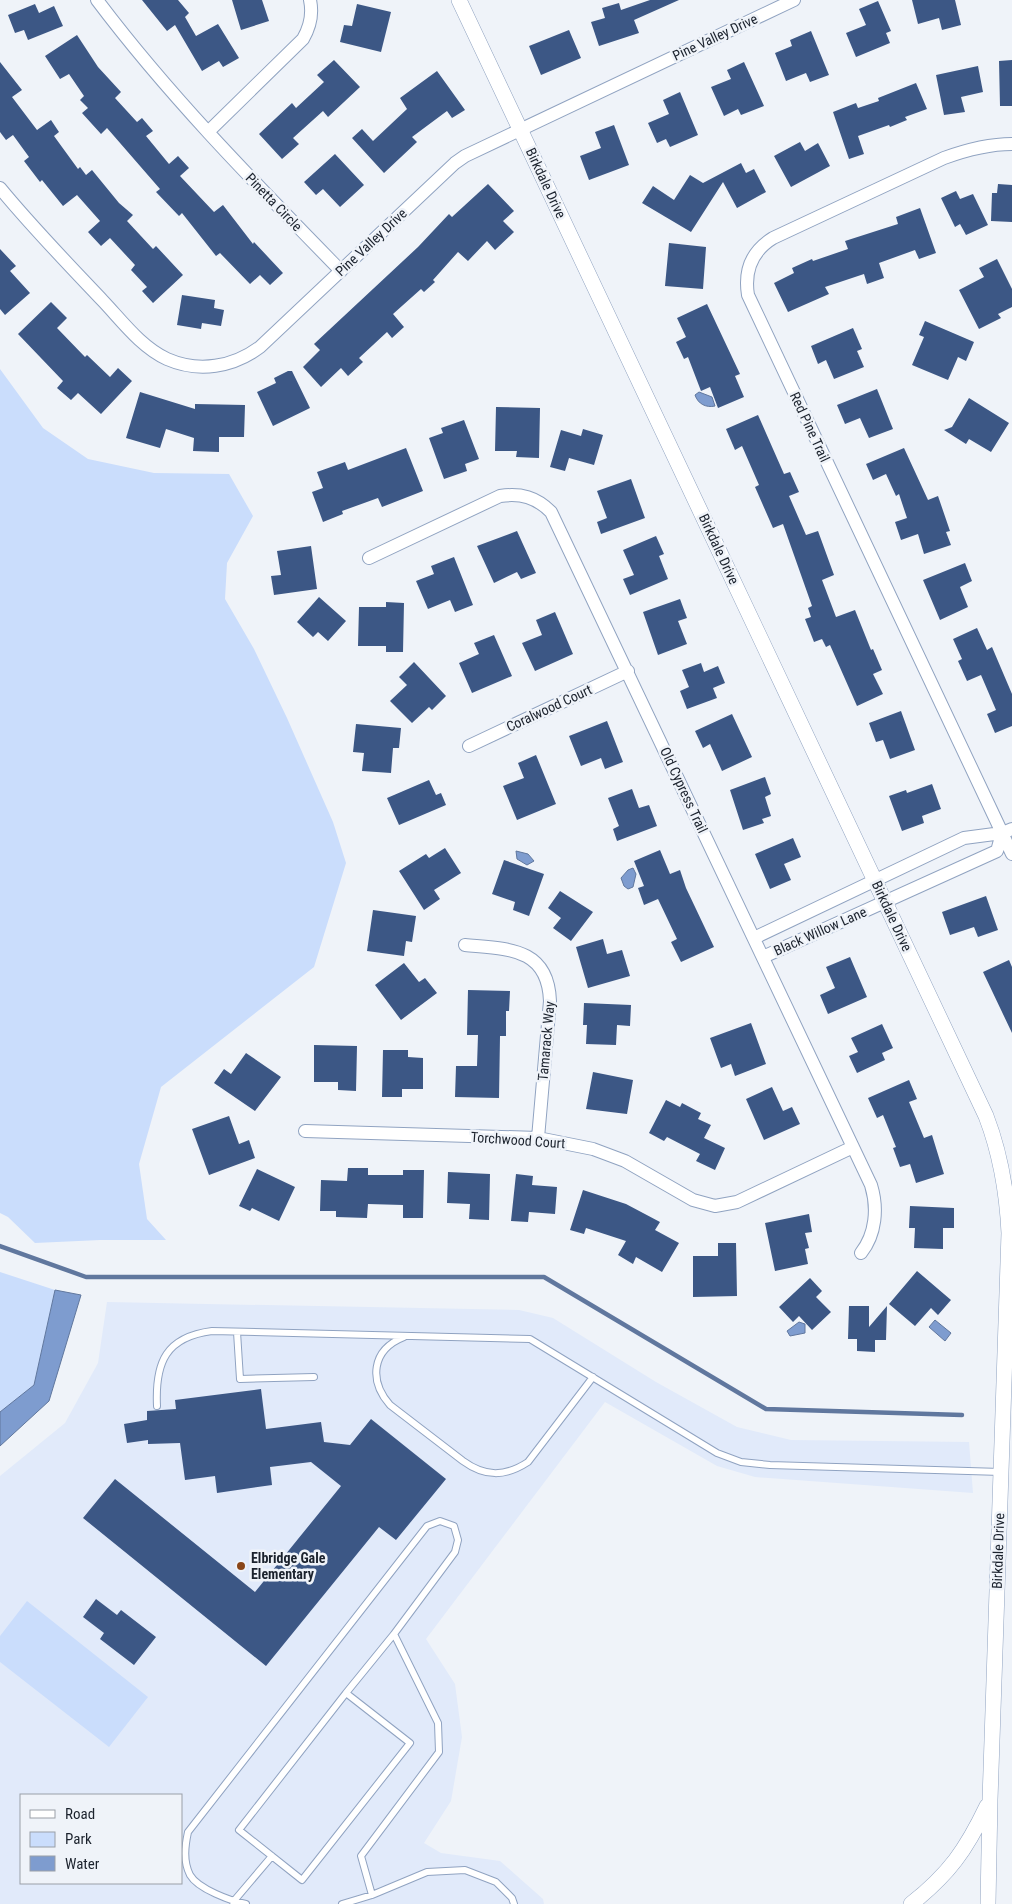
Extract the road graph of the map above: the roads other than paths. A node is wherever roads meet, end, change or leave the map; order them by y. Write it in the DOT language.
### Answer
graph roads {
  1 [pos="97,0"];
  2 [pos="310,0"];
  3 [pos="459,0"];
  4 [pos="794,0"];
  5 [pos="520,129"];
  6 [pos="208,132"];
  7 [pos="1012,144"];
  8 [pos="0,188"];
  9 [pos="340,271"];
  10 [pos="369,558"];
  11 [pos="628,671"];
  12 [pos="469,746"];
  13 [pos="1007,831"];
  14 [pos="1012,854"];
  15 [pos="876,882"];
  16 [pos="885,901"];
  17 [pos="754,938"];
  18 [pos="465,945"];
  19 [pos="763,957"];
  20 [pos="305,1132"];
  21 [pos="538,1138"];
  22 [pos="853,1147"];
  23 [pos="861,1252"];
  24 [pos="237,1332"];
  25 [pos="407,1336"];
  26 [pos="314,1377"];
  27 [pos="593,1377"];
  28 [pos="157,1406"];
  29 [pos="1001,1472"];
  30 [pos="394,1634"];
  31 [pos="346,1693"];
  32 [pos="990,1800"];
  33 [pos="272,1856"];
  34 [pos="372,1895"];
  35 [pos="233,1902"];
  36 [pos="246,1904"];
  37 [pos="342,1904"];
  38 [pos="514,1904"];
  39 [pos="911,1904"];
  40 [pos="988,1904"];
  1 -- 6 [label="street, Pinetta Circle"];
  2 -- 6 [label="street"];
  3 -- 5 [label="street, Birkdale Drive"];
  4 -- 5 [label="street, Pine Valley Drive"];
  5 -- 9 [label="street, Pine Valley Drive"];
  5 -- 15 [label="street, Birkdale Drive"];
  6 -- 9 [label="street, Pinetta Circle"];
  7 -- 13 [label="street, Red Pine Trail"];
  8 -- 9 [label="street, Pine Valley Drive"];
  10 -- 11 [label="street, Old Cypress Trail"];
  11 -- 12 [label="street, Coralwood Court"];
  11 -- 17 [label="street, Old Cypress Trail"];
  13 -- 14 [label="street, Red Pine Trail"];
  13 -- 15 [label="street, Black Willow Lane"];
  13 -- 16 [label="street, Black Willow Lane"];
  15 -- 16 [label="street, Birkdale Drive"];
  15 -- 17 [label="street, Black Willow Lane"];
  16 -- 19 [label="street, Black Willow Lane"];
  16 -- 29 [label="street, Birkdale Drive"];
  17 -- 19 [label="street, Old Cypress Trail"];
  18 -- 21 [label="street, Tamarack Way"];
  19 -- 22 [label="street, Old Cypress Trail"];
  20 -- 21 [label="street, Torchwood Court"];
  21 -- 22 [label="street, Torchwood Court"];
  22 -- 23 [label="street, Old Cypress Trail"];
  24 -- 25 [label="lane"];
  24 -- 26 [label="lane"];
  24 -- 28 [label="lane"];
  25 -- 27 [label="lane"];
  25 -- 27 [label="lane"];
  27 -- 29 [label="lane"];
  29 -- 32 [label="street, Birkdale Drive"];
  30 -- 31 [label="lane"];
  30 -- 34 [label="lane"];
  30 -- 35 [label="lane"];
  31 -- 33 [label="lane"];
  31 -- 33 [label="lane"];
  32 -- 39 [label="street"];
  32 -- 40 [label="street, Birkdale Drive"];
  33 -- 35 [label="lane"];
  34 -- 37 [label="lane"];
  34 -- 38 [label="lane"];
  35 -- 36 [label="lane"];
}
